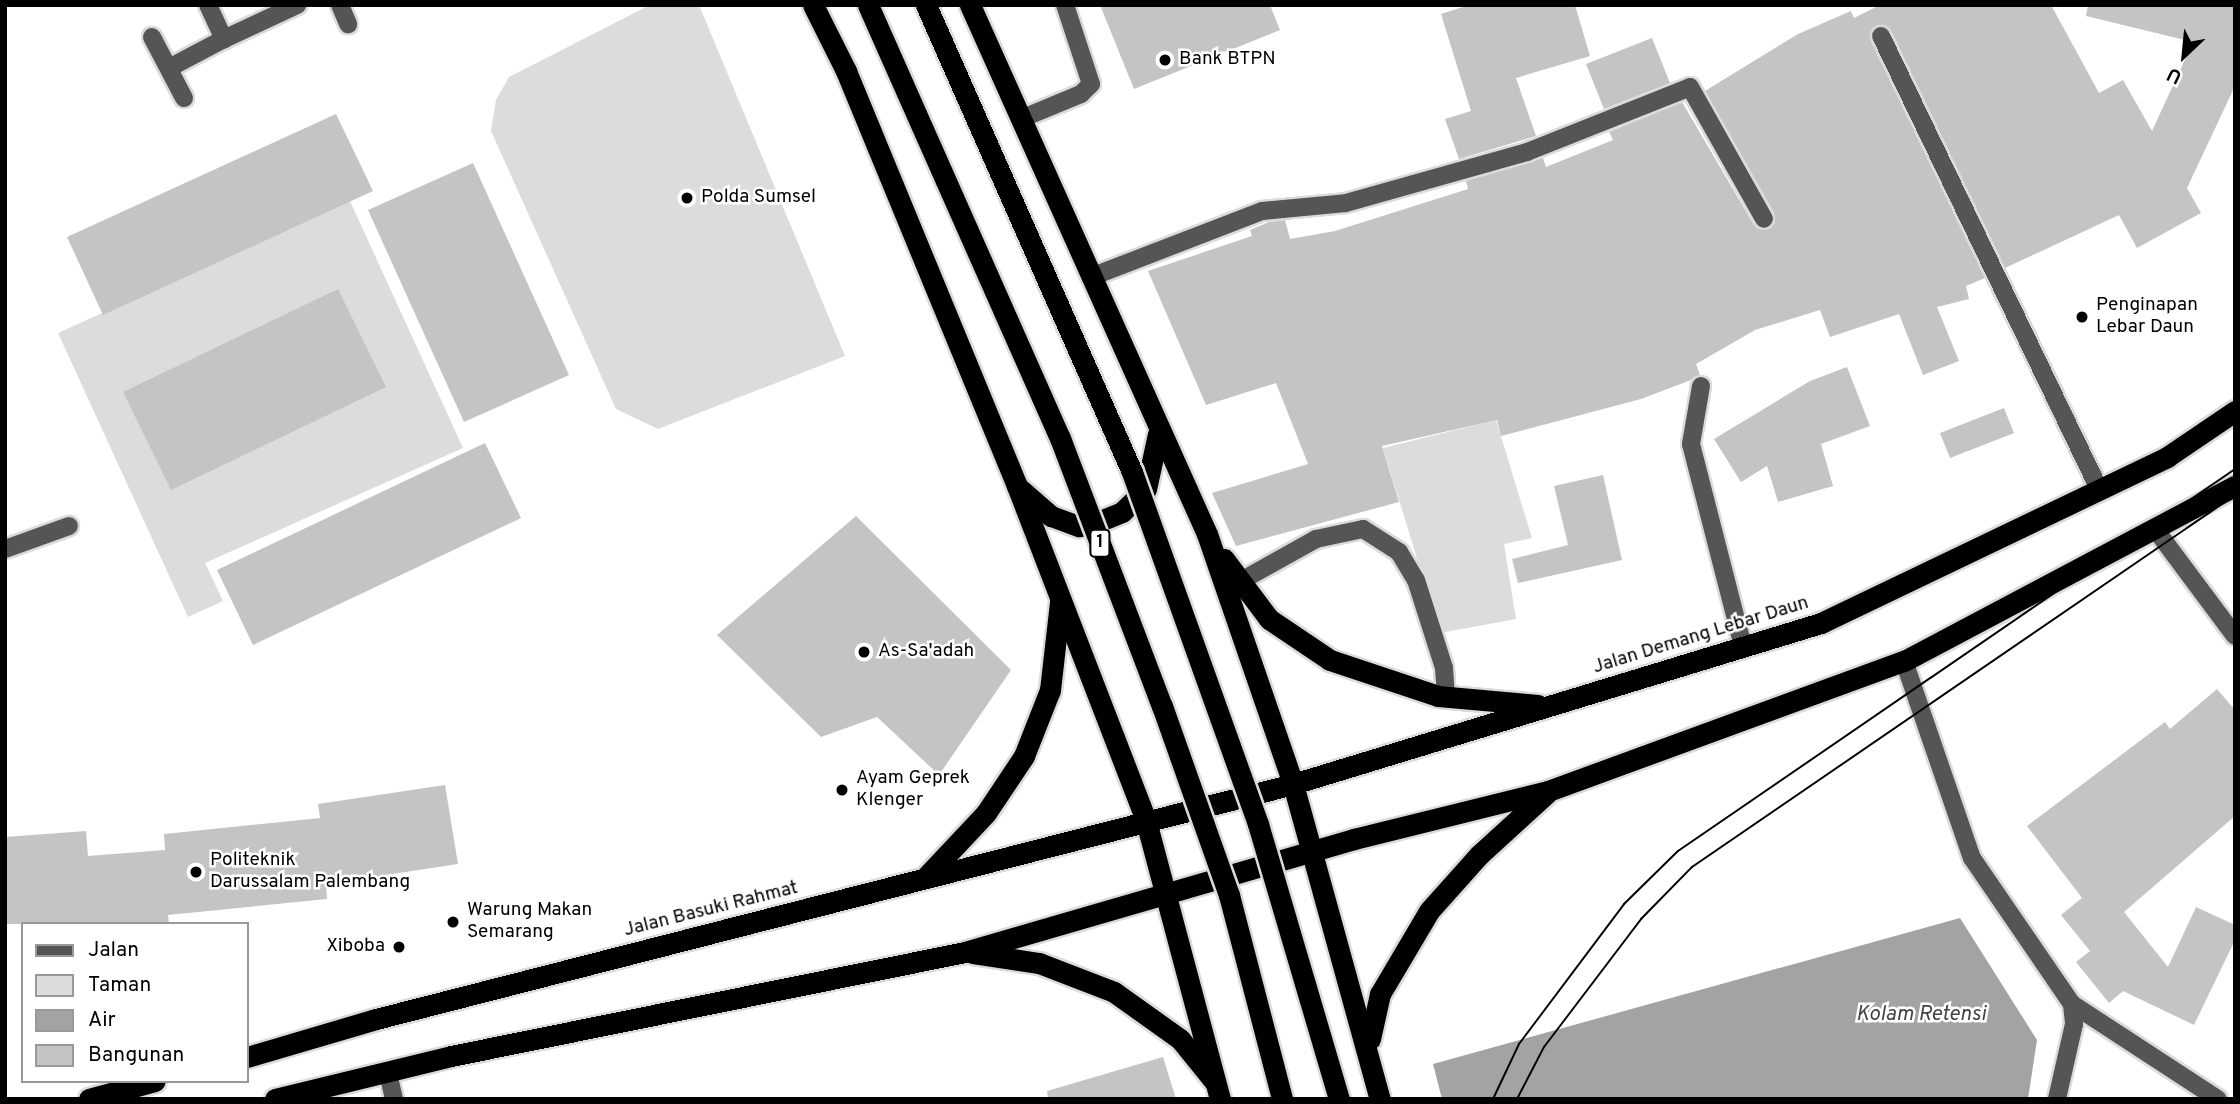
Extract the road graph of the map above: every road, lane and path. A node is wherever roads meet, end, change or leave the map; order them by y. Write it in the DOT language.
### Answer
graph roads {
  1 [pos="208,5"];
  2 [pos="340,5"];
  3 [pos="813,5"];
  4 [pos="868,5"];
  5 [pos="926,5"];
  6 [pos="970,5"];
  7 [pos="1065,5"];
  8 [pos="285,8"];
  9 [pos="348,24"];
  10 [pos="152,37"];
  11 [pos="1881,37"];
  12 [pos="224,39"];
  13 [pos="169,68"];
  14 [pos="184,98"];
  15 [pos="1023,118"];
  16 [pos="1764,219"];
  17 [pos="1091,278"];
  18 [pos="1702,386"];
  19 [pos="2235,411"];
  20 [pos="1158,434"];
  21 [pos="1017,486"];
  22 [pos="2235,486"];
  23 [pos="2099,489"];
  24 [pos="69,526"];
  25 [pos="2156,530"];
  26 [pos="1207,534"];
  27 [pos="5,549"];
  28 [pos="1239,582"];
  29 [pos="1060,592"];
  30 [pos="2235,636"];
  31 [pos="1742,647"];
  32 [pos="1904,661"];
  33 [pos="1446,697"];
  34 [pos="1552,706"];
  35 [pos="1293,784"];
  36 [pos="1548,791"];
  37 [pos="1146,821"];
  38 [pos="1312,850"];
  39 [pos="923,879"];
  40 [pos="1169,892"];
  41 [pos="965,952"];
  42 [pos="2072,1004"];
  43 [pos="1369,1049"];
  44 [pos="248,1057"];
  45 [pos="388,1073"];
  46 [pos="148,1083"];
  47 [pos="1219,1092"];
  48 [pos="89,1099"];
  49 [pos="275,1099"];
  50 [pos="394,1099"];
  51 [pos="1282,1099"];
  52 [pos="1339,1099"];
  53 [pos="1380,1099"];
  54 [pos="2057,1099"];
  55 [pos="2218,1099"];
  1 -- 12 [label="street"];
  2 -- 9 [label="street"];
  3 -- 21 [label="highway"];
  4 -- 51 [label="highway, 1, bridge"];
  5 -- 52 [label="highway, bridge"];
  6 -- 15 [label="highway"];
  7 -- 15 [label="street"];
  8 -- 12 [label="street"];
  10 -- 13 [label="street"];
  11 -- 23 [label="street"];
  12 -- 13 [label="street"];
  13 -- 14 [label="street"];
  15 -- 17 [label="highway"];
  16 -- 17 [label="street"];
  17 -- 20 [label="highway"];
  18 -- 31 [label="street"];
  19 -- 23 [label="highway, Jalan Demang Lebar Daun"];
  20 -- 21 [label="highway"];
  20 -- 26 [label="highway"];
  21 -- 29 [label="highway"];
  22 -- 25 [label="highway"];
  23 -- 31 [label="highway, Jalan Demang Lebar Daun"];
  24 -- 27 [label="street"];
  25 -- 30 [label="street"];
  25 -- 32 [label="highway"];
  26 -- 28 [label="highway"];
  26 -- 35 [label="highway"];
  28 -- 33 [label="highway"];
  28 -- 33 [label="street"];
  29 -- 37 [label="highway"];
  29 -- 39 [label="highway"];
  31 -- 34 [label="highway, Jalan Demang Lebar Daun"];
  32 -- 36 [label="highway"];
  32 -- 42 [label="street"];
  33 -- 34 [label="highway"];
  34 -- 35 [label="highway, Jalan Demang Lebar Daun"];
  35 -- 37 [label="highway, Jalan Demang Lebar Daun"];
  35 -- 38 [label="highway"];
  36 -- 38 [label="highway"];
  36 -- 43 [label="highway"];
  37 -- 39 [label="highway, Jalan Basuki Rahmat"];
  37 -- 40 [label="highway"];
  38 -- 40 [label="highway"];
  38 -- 43 [label="highway"];
  39 -- 44 [label="highway, Jalan Basuki Rahmat"];
  40 -- 41 [label="highway"];
  40 -- 47 [label="highway"];
  41 -- 45 [label="highway"];
  41 -- 47 [label="highway"];
  42 -- 54 [label="street"];
  42 -- 55 [label="street"];
  43 -- 53 [label="highway"];
  45 -- 49 [label="highway"];
  45 -- 50 [label="street"];
  46 -- 48 [label="highway"];
}
